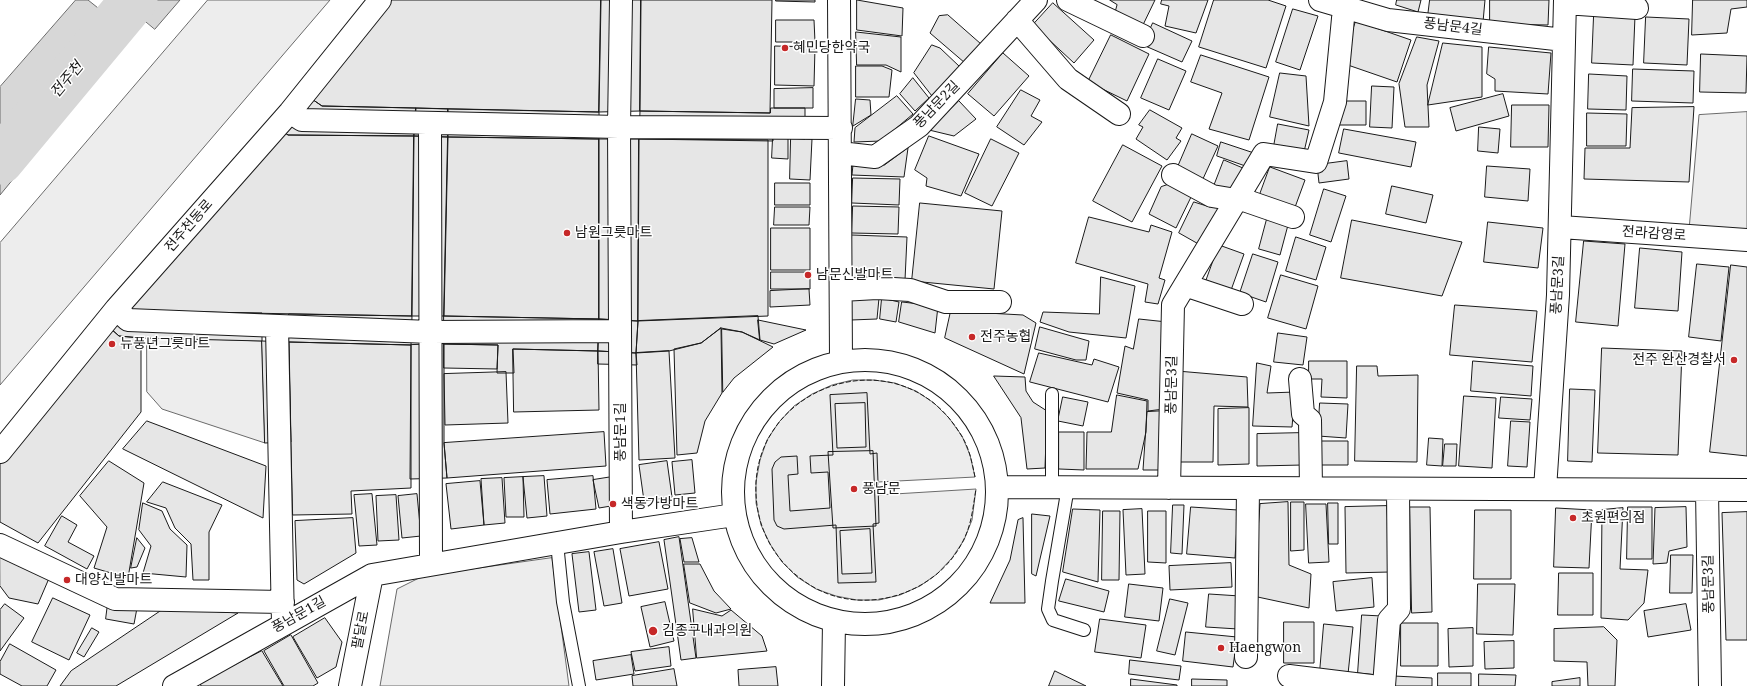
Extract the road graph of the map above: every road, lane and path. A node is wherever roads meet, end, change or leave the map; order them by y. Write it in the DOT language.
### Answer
graph roads {
  1 [pos="380,0"];
  2 [pos="621,0"];
  3 [pos="839,0"];
  4 [pos="1036,0"];
  5 [pos="1068,0"];
  6 [pos="1320,0"];
  7 [pos="1565,2"];
  8 [pos="1344,8"];
  9 [pos="1637,8"];
  10 [pos="1017,20"];
  11 [pos="1143,36"];
  12 [pos="1564,40"];
  13 [pos="290,112"];
  14 [pos="1119,114"];
  15 [pos="430,124"];
  16 [pos="619,127"];
  17 [pos="840,128"];
  18 [pos="840,153"];
  19 [pos="1172,175"];
  20 [pos="1237,199"];
  21 [pos="1293,217"];
  22 [pos="1561,227"];
  23 [pos="1747,240"];
  24 [pos="1185,285"];
  25 [pos="841,290"];
  26 [pos="1000,302"];
  27 [pos="1242,304"];
  28 [pos="116,309"];
  29 [pos="277,326"];
  30 [pos="620,331"];
  31 [pos="430,332"];
  32 [pos="841,360"];
  33 [pos="1300,379"];
  34 [pos="1052,394"];
  35 [pos="0,452"];
  36 [pos="998,487"];
  37 [pos="1060,487"];
  38 [pos="1169,488"];
  39 [pos="1248,488"];
  40 [pos="1311,488"];
  41 [pos="1398,489"];
  42 [pos="1545,489"];
  43 [pos="1707,490"];
  44 [pos="1747,490"];
  45 [pos="734,515"];
  46 [pos="621,532"];
  47 [pos="557,543"];
  48 [pos="0,545"];
  49 [pos="431,564"];
  50 [pos="372,575"];
  51 [pos="283,602"];
  52 [pos="834,622"];
  53 [pos="283,624"];
  54 [pos="1084,630"];
  55 [pos="1246,657"];
  56 [pos="1289,676"];
  57 [pos="1710,682"];
  58 [pos="174,686"];
  59 [pos="350,686"];
  60 [pos="578,686"];
  61 [pos="833,686"];
  62 [pos="1371,686"];
  63 [pos="1384,686"];
  1 -- 13 [label="street, 전주천동로"];
  2 -- 16 [label="street, 풍남문1길"];
  3 -- 17 [label="street"];
  4 -- 10 [label="street, 풍남문2길"];
  5 -- 11 [label="street"];
  6 -- 8 [label="street, 풍남문4길"];
  7 -- 9 [label="street"];
  7 -- 12 [label="street"];
  8 -- 12 [label="street, 풍남문4길"];
  8 -- 20 [label="street, 풍남문3길"];
  10 -- 14 [label="street"];
  10 -- 18 [label="street, 풍남문2길"];
  12 -- 22 [label="street, 풍남문3길"];
  13 -- 15 [label="street"];
  13 -- 28 [label="street, 전주천동로"];
  15 -- 16 [label="street"];
  15 -- 31 [label="street"];
  16 -- 17 [label="street"];
  16 -- 30 [label="street, 풍남문1길"];
  17 -- 18 [label="street"];
  18 -- 25 [label="street"];
  19 -- 20 [label="street"];
  20 -- 21 [label="street"];
  20 -- 24 [label="street, 풍남문3길"];
  22 -- 23 [label="street, 전라감영로"];
  22 -- 42 [label="street, 풍남문3길"];
  24 -- 27 [label="street"];
  24 -- 38 [label="street, 풍남문3길"];
  25 -- 26 [label="street"];
  25 -- 32 [label="street"];
  28 -- 29 [label="street"];
  28 -- 35 [label="street, 전주천동로"];
  29 -- 31 [label="street"];
  29 -- 51 [label="street"];
  30 -- 31 [label="street"];
  30 -- 46 [label="street, 풍남문1길"];
  31 -- 49 [label="street"];
  32 -- 36 [label="street"];
  32 -- 45 [label="street"];
  33 -- 40 [label="street"];
  34 -- 37 [label="lane"];
  36 -- 37 [label="street"];
  36 -- 52 [label="street"];
  37 -- 38 [label="street"];
  37 -- 54 [label="lane"];
  38 -- 39 [label="street"];
  39 -- 40 [label="street"];
  39 -- 55 [label="street"];
  40 -- 41 [label="street"];
  41 -- 42 [label="street"];
  41 -- 63 [label="street"];
  42 -- 43 [label="street"];
  43 -- 44 [label="street"];
  43 -- 57 [label="street, 풍남문3길"];
  45 -- 46 [label="street, 풍남문1길"];
  45 -- 52 [label="street"];
  46 -- 47 [label="street, 풍남문1길"];
  47 -- 49 [label="street, 풍남문1길"];
  47 -- 60 [label="lane"];
  48 -- 51 [label="street"];
  49 -- 50 [label="street, 풍남문1길"];
  50 -- 53 [label="street, 풍남문1길"];
  50 -- 59 [label="street, 팔달로"];
  51 -- 53 [label="street"];
  52 -- 61 [label="street"];
  53 -- 58 [label="street, 풍남문1길"];
  56 -- 62 [label="street"];
}
